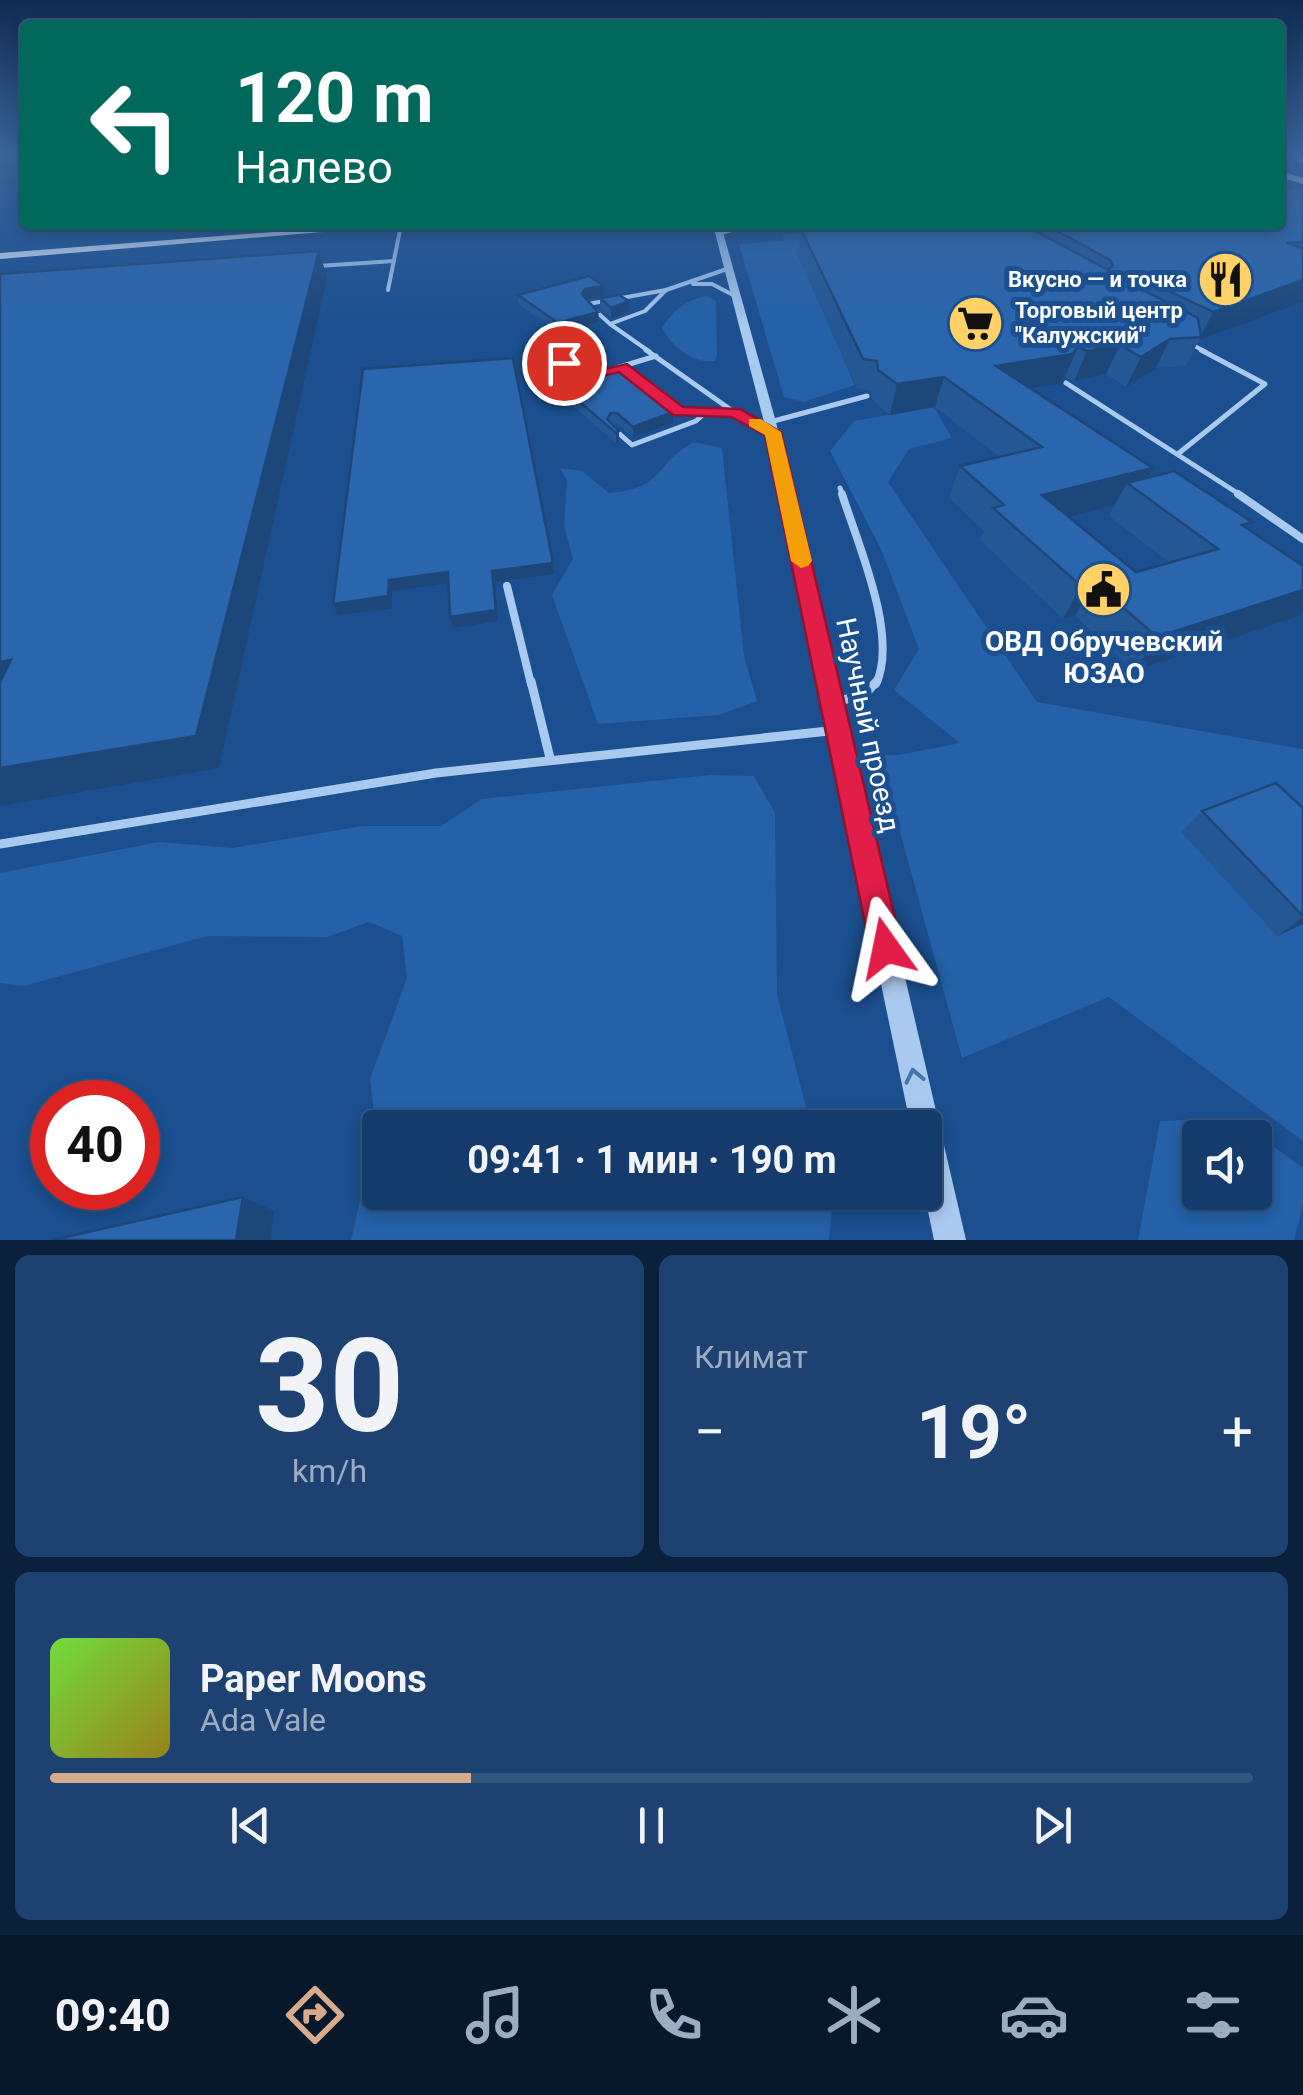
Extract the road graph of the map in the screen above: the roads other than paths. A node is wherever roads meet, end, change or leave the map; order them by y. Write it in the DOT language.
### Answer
graph roads {
  1 [pos="188,230"];
  2 [pos="336,230"];
  3 [pos="400,230"];
  4 [pos="718,230"];
  5 [pos="0,245"];
  6 [pos="0,256"];
  7 [pos="394,260"];
  8 [pos="309,267"];
  9 [pos="727,268"];
  10 [pos="689,284"];
  11 [pos="388,290"];
  12 [pos="666,290"];
  13 [pos="735,296"];
  14 [pos="610,324"];
  15 [pos="1178,336"];
  16 [pos="656,356"];
  17 [pos="564,363"];
  18 [pos="622,367"];
  19 [pos="583,378"];
  20 [pos="1066,383"];
  21 [pos="575,384"];
  22 [pos="867,396"];
  23 [pos="706,412"];
  24 [pos="734,412"];
  25 [pos="772,427"];
  26 [pos="614,429"];
  27 [pos="1180,454"];
  28 [pos="840,488"];
  29 [pos="1303,540"];
  30 [pos="507,586"];
  31 [pos="832,704"];
  32 [pos="838,730"];
  33 [pos="550,758"];
  34 [pos="0,844"];
  35 [pos="950,1240"];
  1 -- 5 [label="main road"];
  2 -- 6 [label="main road"];
  3 -- 7 [label="lane"];
  4 -- 9 [label="street, Научный проезд"];
  7 -- 8 [label="lane"];
  7 -- 11 [label="lane"];
  9 -- 10 [label="lane"];
  9 -- 13 [label="street, Научный проезд"];
  10 -- 12 [label="lane"];
  10 -- 13 [label="lane"];
  12 -- 14 [label="lane"];
  12 -- 14 [label="lane"];
  13 -- 25 [label="street, Научный проезд"];
  14 -- 16 [label="lane"];
  15 -- 27 [label="lane"];
  16 -- 18 [label="lane"];
  16 -- 24 [label="lane"];
  17 -- 19 [label="lane"];
  18 -- 19 [label="lane"];
  18 -- 23 [label="lane"];
  19 -- 21 [label="lane"];
  20 -- 27 [label="lane"];
  22 -- 25 [label="lane"];
  23 -- 24 [label="lane"];
  23 -- 26 [label="lane"];
  24 -- 25 [label="lane"];
  25 -- 31 [label="street, Научный проезд"];
  27 -- 29 [label="lane"];
  28 -- 31 [label="lane"];
  30 -- 33 [label="lane"];
  31 -- 32 [label="street, Научный проезд"];
  32 -- 33 [label="lane"];
  35 -- 32 [label="street, Научный проезд, one-way"];
  33 -- 34 [label="lane"];
}
